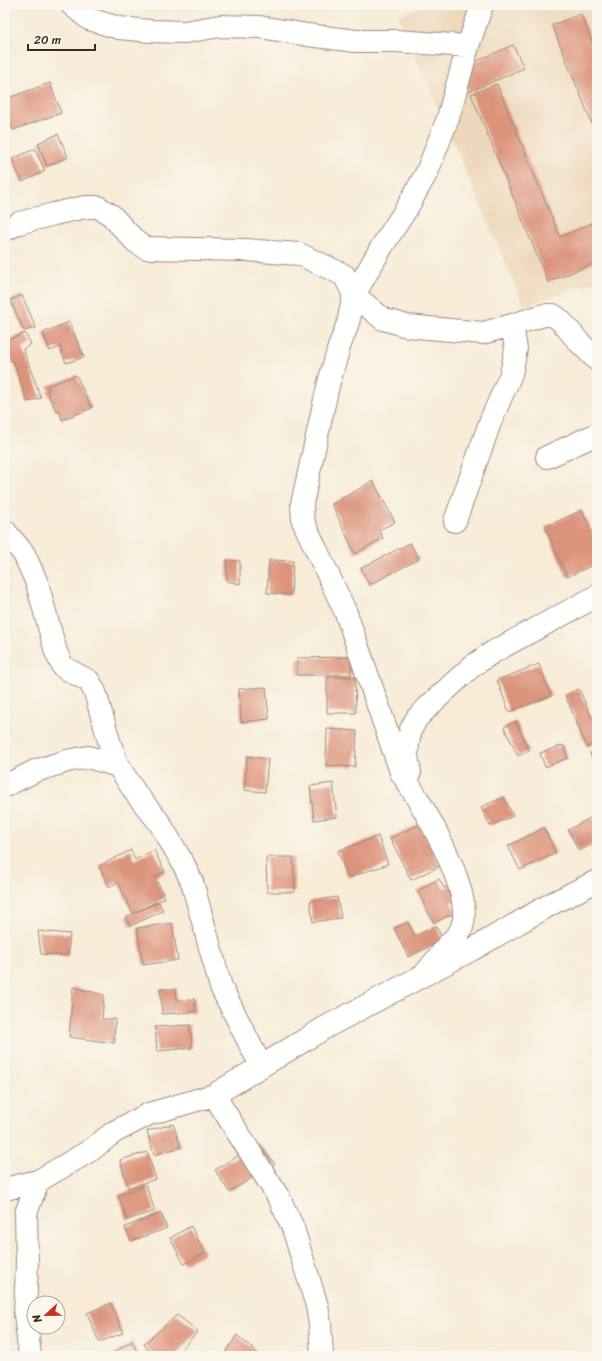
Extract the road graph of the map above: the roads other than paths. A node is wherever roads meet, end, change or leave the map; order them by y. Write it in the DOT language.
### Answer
graph roads {
  1 [pos="72,5"];
  2 [pos="482,5"];
  3 [pos="468,46"];
  4 [pos="5,230"];
  5 [pos="354,295"];
  6 [pos="512,325"];
  7 [pos="597,360"];
  8 [pos="597,434"];
  9 [pos="547,457"];
  10 [pos="455,520"];
  11 [pos="5,531"];
  12 [pos="597,596"];
  13 [pos="118,766"];
  14 [pos="5,786"];
  15 [pos="414,791"];
  16 [pos="597,881"];
  17 [pos="424,975"];
  18 [pos="261,1066"];
  19 [pos="214,1095"];
  20 [pos="38,1181"];
  21 [pos="5,1189"];
  22 [pos="30,1356"];
  23 [pos="322,1356"];
  1 -- 3 [label="street"];
  2 -- 3 [label="street"];
  3 -- 5 [label="street"];
  4 -- 5 [label="street"];
  5 -- 6 [label="street"];
  5 -- 15 [label="street"];
  6 -- 7 [label="street"];
  6 -- 10 [label="street"];
  8 -- 9 [label="street"];
  11 -- 13 [label="street"];
  12 -- 15 [label="street"];
  13 -- 14 [label="street"];
  13 -- 18 [label="street"];
  15 -- 17 [label="street"];
  16 -- 17 [label="street"];
  17 -- 18 [label="street"];
  18 -- 19 [label="street"];
  19 -- 20 [label="street"];
  19 -- 23 [label="street"];
  20 -- 21 [label="street"];
  20 -- 22 [label="street"];
}
